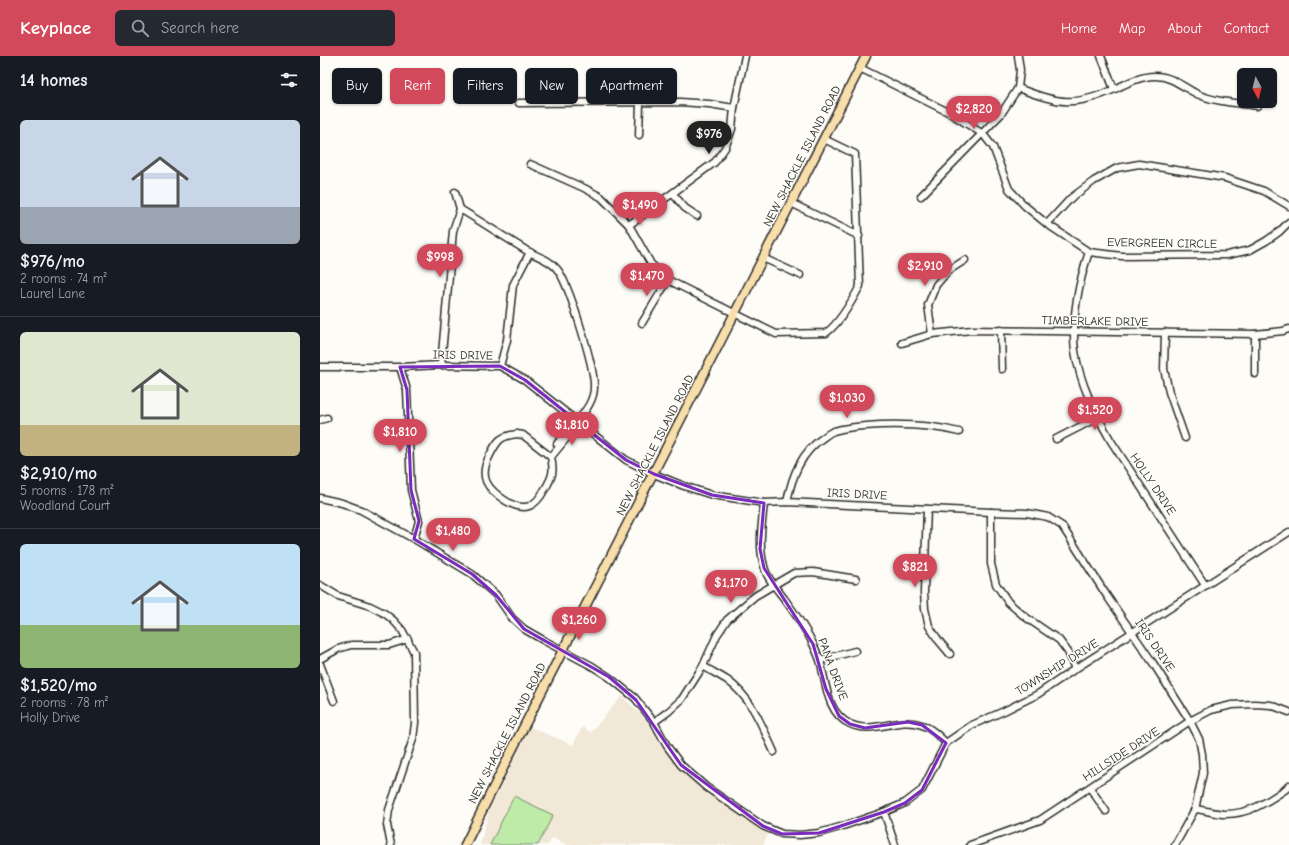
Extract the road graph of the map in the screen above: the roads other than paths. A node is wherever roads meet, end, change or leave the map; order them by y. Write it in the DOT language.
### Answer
graph roads {
  1 [pos="745,56"];
  2 [pos="866,56"];
  3 [pos="1018,56"];
  4 [pos="1101,56"];
  5 [pos="860,68"];
  6 [pos="1018,88"];
  7 [pos="1114,89"];
  8 [pos="677,102"];
  9 [pos="519,103"];
  10 [pos="586,103"];
  11 [pos="1237,103"];
  12 [pos="640,104"];
  13 [pos="734,108"];
  14 [pos="983,134"];
  15 [pos="640,135"];
  16 [pos="824,139"];
  17 [pos="530,164"];
  18 [pos="455,192"];
  19 [pos="673,194"];
  20 [pos="921,196"];
  21 [pos="791,203"];
  22 [pos="1289,206"];
  23 [pos="460,209"];
  24 [pos="697,216"];
  25 [pos="1289,222"];
  26 [pos="1047,224"];
  27 [pos="628,225"];
  28 [pos="859,236"];
  29 [pos="530,252"];
  30 [pos="1089,252"];
  31 [pos="763,258"];
  32 [pos="965,260"];
  33 [pos="800,275"];
  34 [pos="668,280"];
  35 [pos="734,314"];
  36 [pos="642,323"];
  37 [pos="1289,329"];
  38 [pos="1002,330"];
  39 [pos="1074,331"];
  40 [pos="1165,332"];
  41 [pos="932,334"];
  42 [pos="1255,334"];
  43 [pos="902,343"];
  44 [pos="441,365"];
  45 [pos="500,366"];
  46 [pos="320,367"];
  47 [pos="400,367"];
  48 [pos="1002,369"];
  49 [pos="1255,374"];
  50 [pos="327,418"];
  51 [pos="1097,418"];
  52 [pos="320,420"];
  53 [pos="577,422"];
  54 [pos="959,432"];
  55 [pos="1185,438"];
  56 [pos="1056,439"];
  57 [pos="550,456"];
  58 [pos="654,474"];
  59 [pos="320,498"];
  60 [pos="787,502"];
  61 [pos="764,503"];
  62 [pos="927,509"];
  63 [pos="991,512"];
  64 [pos="1289,532"];
  65 [pos="414,539"];
  66 [pos="856,579"];
  67 [pos="773,584"];
  68 [pos="320,585"];
  69 [pos="1205,585"];
  70 [pos="1132,633"];
  71 [pos="408,639"];
  72 [pos="563,650"];
  73 [pos="855,651"];
  74 [pos="950,654"];
  75 [pos="320,659"];
  76 [pos="820,660"];
  77 [pos="320,664"];
  78 [pos="703,666"];
  79 [pos="1074,669"];
  80 [pos="334,701"];
  81 [pos="1289,712"];
  82 [pos="1190,721"];
  83 [pos="654,722"];
  84 [pos="946,743"];
  85 [pos="774,752"];
  86 [pos="1289,786"];
  87 [pos="1090,788"];
  88 [pos="1195,809"];
  89 [pos="1106,811"];
  90 [pos="884,812"];
  91 [pos="391,845"];
  92 [pos="465,845"];
  93 [pos="895,845"];
  94 [pos="970,845"];
  95 [pos="1175,845"];
  1 -- 13 [label="street"];
  2 -- 5 [label="main road, NEW SHACKLE ISLAND ROAD"];
  3 -- 6 [label="street"];
  4 -- 7 [label="street"];
  5 -- 14 [label="street, EVERGREEN CIRCLE"];
  5 -- 16 [label="main road, NEW SHACKLE ISLAND ROAD"];
  6 -- 7 [label="street"];
  6 -- 14 [label="street"];
  7 -- 11 [label="street"];
  8 -- 13 [label="street"];
  9 -- 10 [label="street"];
  12 -- 15 [label="street"];
  13 -- 19 [label="street"];
  14 -- 20 [label="street"];
  14 -- 26 [label="street, EVERGREEN CIRCLE"];
  16 -- 21 [label="main road, NEW SHACKLE ISLAND ROAD"];
  16 -- 28 [label="street"];
  17 -- 27 [label="street"];
  18 -- 23 [label="street"];
  19 -- 24 [label="street"];
  19 -- 27 [label="street"];
  21 -- 28 [label="street"];
  21 -- 31 [label="main road, NEW SHACKLE ISLAND ROAD"];
  22 -- 26 [label="street"];
  23 -- 29 [label="street"];
  23 -- 44 [label="street"];
  25 -- 30 [label="street, EVERGREEN CIRCLE"];
  26 -- 30 [label="street, EVERGREEN CIRCLE"];
  27 -- 34 [label="street"];
  28 -- 35 [label="street"];
  29 -- 45 [label="street"];
  29 -- 53 [label="street"];
  30 -- 39 [label="street, HOLLY DRIVE"];
  31 -- 33 [label="street"];
  31 -- 35 [label="main road, NEW SHACKLE ISLAND ROAD"];
  32 -- 41 [label="street"];
  34 -- 35 [label="street"];
  34 -- 36 [label="street"];
  35 -- 58 [label="main road, NEW SHACKLE ISLAND ROAD"];
  37 -- 42 [label="street, TIMBERLAKE DRIVE"];
  38 -- 39 [label="street, TIMBERLAKE DRIVE"];
  38 -- 41 [label="street, TIMBERLAKE DRIVE"];
  38 -- 48 [label="street"];
  39 -- 40 [label="street, TIMBERLAKE DRIVE"];
  39 -- 51 [label="street, HOLLY DRIVE"];
  40 -- 42 [label="street, TIMBERLAKE DRIVE"];
  40 -- 55 [label="street"];
  41 -- 43 [label="street, TIMBERLAKE DRIVE"];
  42 -- 49 [label="street"];
  44 -- 45 [label="street, IRIS DRIVE"];
  44 -- 47 [label="street, IRIS DRIVE"];
  45 -- 53 [label="street, IRIS DRIVE"];
  46 -- 47 [label="street, IRIS DRIVE"];
  47 -- 65 [label="street"];
  50 -- 52 [label="street"];
  51 -- 56 [label="street"];
  51 -- 69 [label="street, HOLLY DRIVE"];
  53 -- 57 [label="street"];
  53 -- 58 [label="street, IRIS DRIVE"];
  54 -- 60 [label="street"];
  57 -- 57 [label="street"];
  58 -- 61 [label="street, IRIS DRIVE"];
  58 -- 72 [label="main road, NEW SHACKLE ISLAND ROAD"];
  59 -- 65 [label="street, TOWNSHIP DRIVE"];
  60 -- 61 [label="street, IRIS DRIVE"];
  60 -- 62 [label="street, IRIS DRIVE"];
  61 -- 67 [label="street, PANA DRIVE"];
  62 -- 63 [label="street, IRIS DRIVE"];
  62 -- 74 [label="street"];
  63 -- 70 [label="street, IRIS DRIVE"];
  63 -- 79 [label="street"];
  64 -- 69 [label="street, TOWNSHIP DRIVE"];
  65 -- 72 [label="street, TOWNSHIP DRIVE"];
  66 -- 67 [label="street"];
  67 -- 76 [label="street, PANA DRIVE"];
  67 -- 78 [label="street"];
  68 -- 71 [label="street"];
  69 -- 70 [label="street, TOWNSHIP DRIVE"];
  70 -- 79 [label="street, TOWNSHIP DRIVE"];
  70 -- 82 [label="street, IRIS DRIVE"];
  71 -- 75 [label="street"];
  71 -- 91 [label="street"];
  72 -- 83 [label="street, TOWNSHIP DRIVE"];
  72 -- 92 [label="main road, NEW SHACKLE ISLAND ROAD"];
  73 -- 76 [label="street"];
  76 -- 84 [label="street, PANA DRIVE"];
  77 -- 80 [label="street"];
  78 -- 83 [label="street"];
  78 -- 85 [label="street"];
  79 -- 84 [label="street, TOWNSHIP DRIVE"];
  81 -- 82 [label="street, HILLSIDE DRIVE"];
  82 -- 87 [label="street, HILLSIDE DRIVE"];
  82 -- 88 [label="street, IRIS DRIVE"];
  83 -- 90 [label="street, TOWNSHIP DRIVE"];
  84 -- 90 [label="street, TOWNSHIP DRIVE"];
  86 -- 88 [label="street"];
  87 -- 89 [label="street"];
  87 -- 94 [label="street, HILLSIDE DRIVE"];
  88 -- 95 [label="street, IRIS DRIVE"];
  90 -- 93 [label="street"];
}
